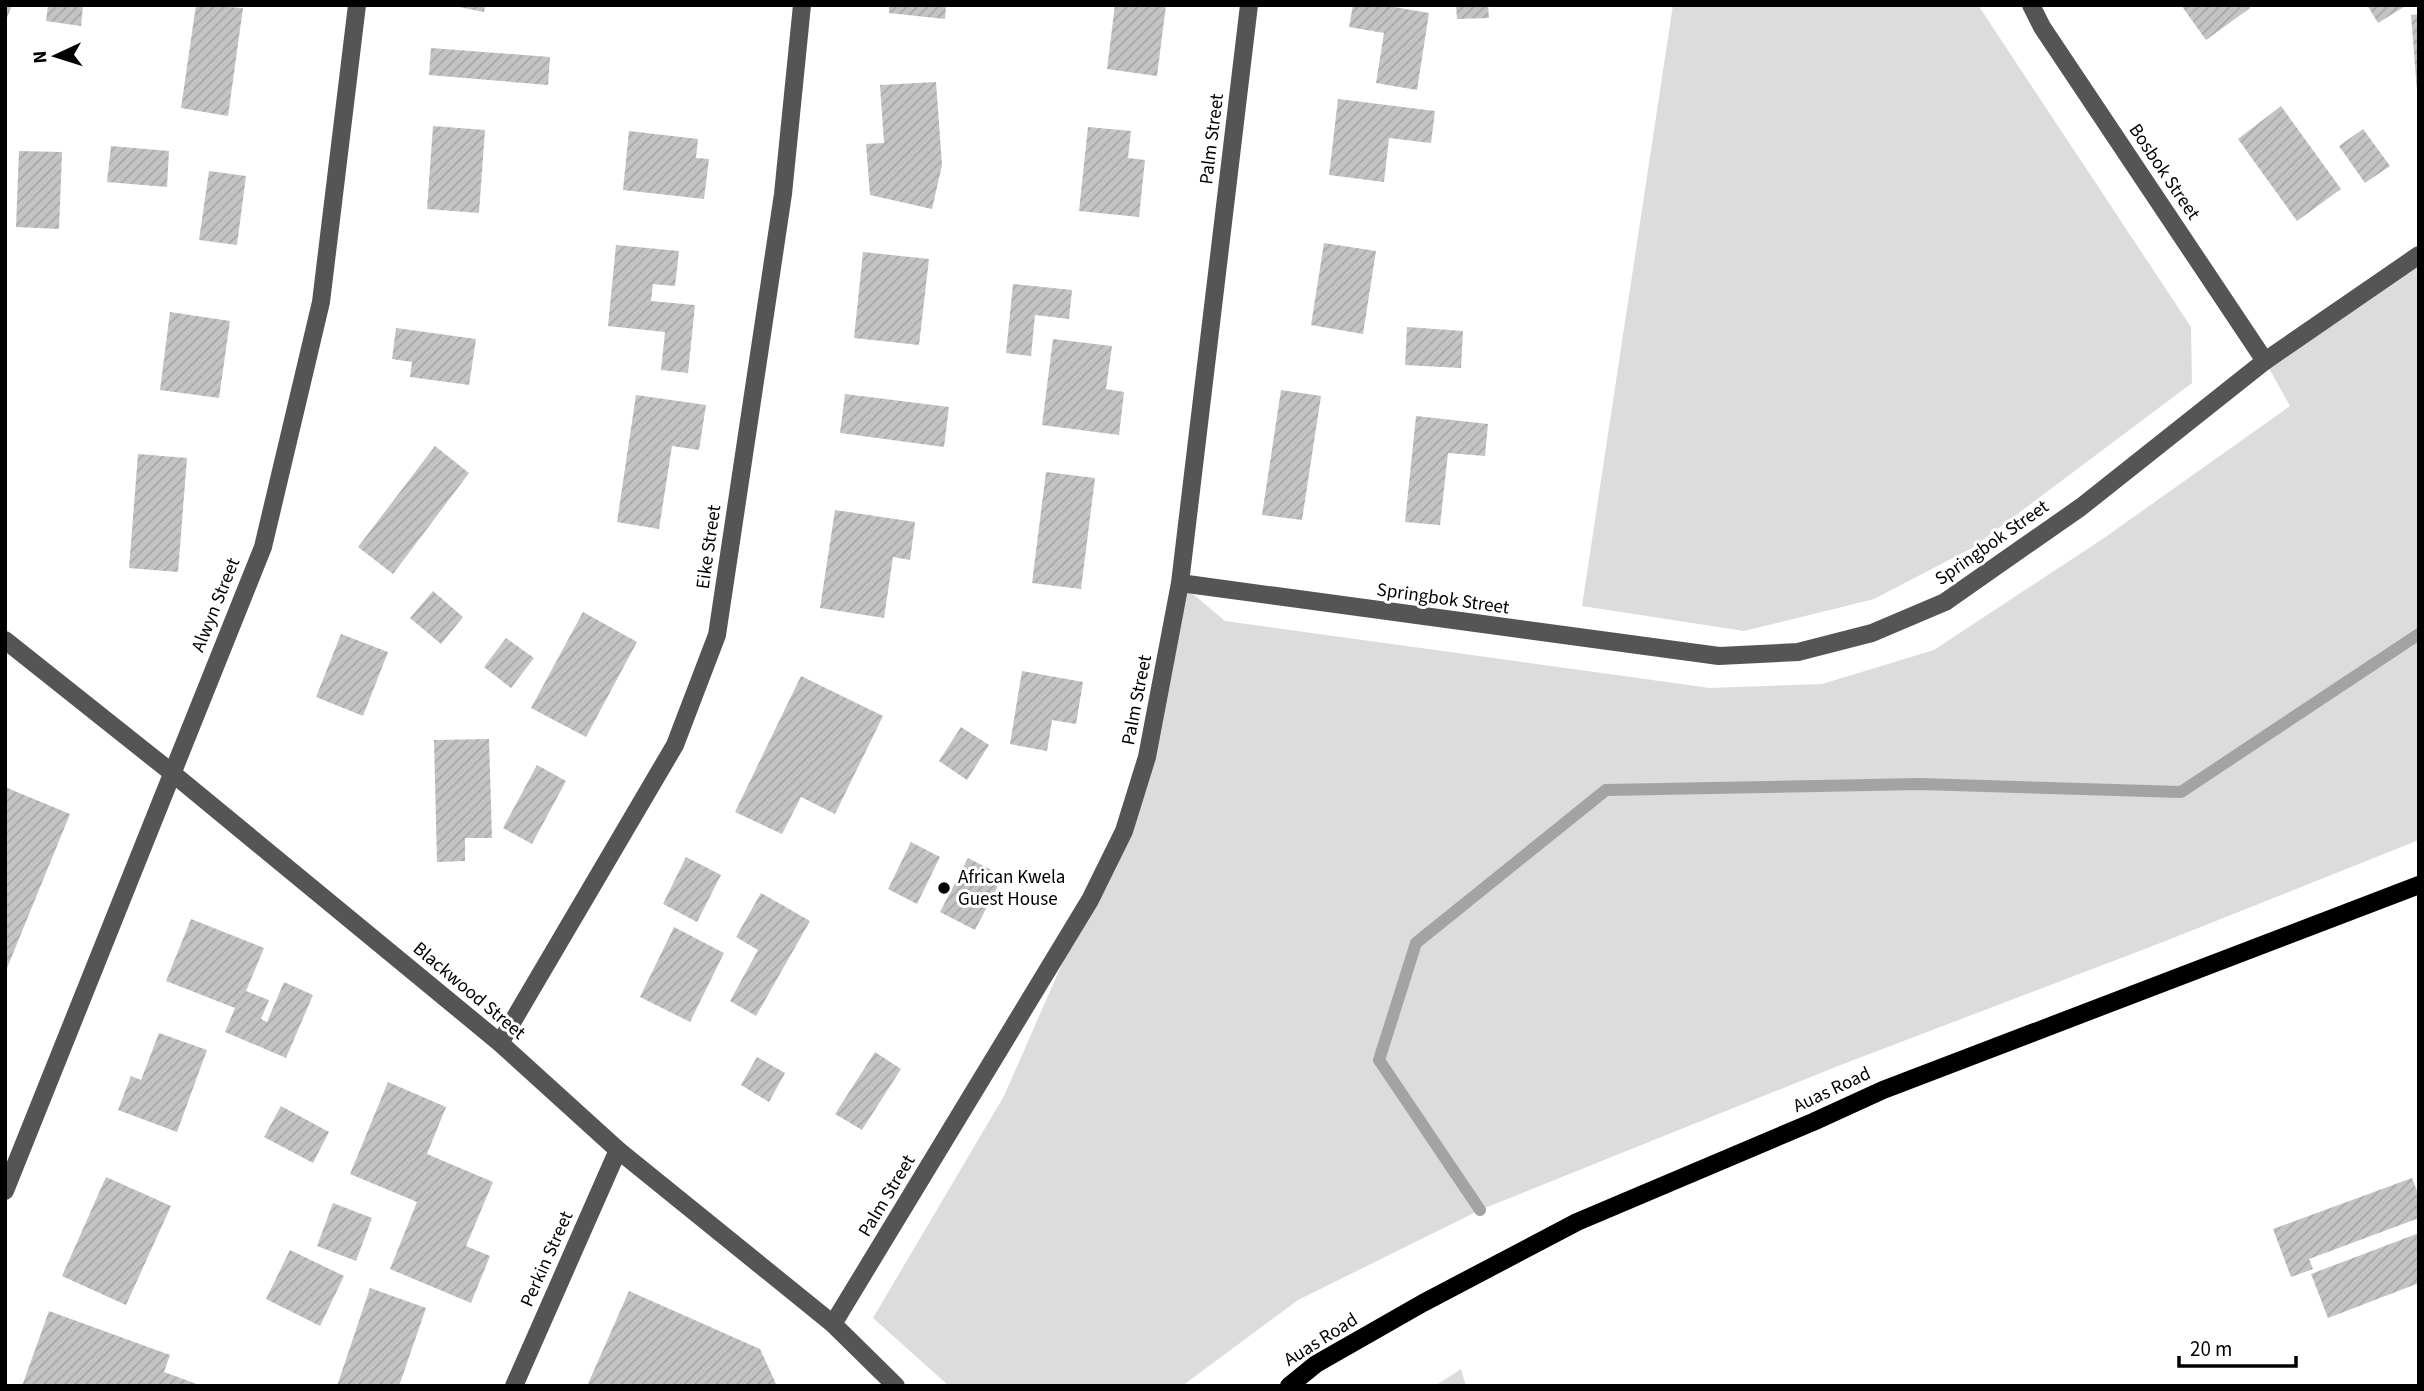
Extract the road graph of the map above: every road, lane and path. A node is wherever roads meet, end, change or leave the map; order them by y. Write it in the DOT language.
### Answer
graph roads {
  1 [pos="357,5"];
  2 [pos="802,5"];
  3 [pos="1249,5"];
  4 [pos="2031,5"];
  5 [pos="2419,255"];
  6 [pos="2265,361"];
  7 [pos="1180,583"];
  8 [pos="5,640"];
  9 [pos="172,772"];
  10 [pos="2419,885"];
  11 [pos="500,1043"];
  12 [pos="618,1150"];
  13 [pos="5,1191"];
  14 [pos="833,1324"];
  15 [pos="514,1386"];
  16 [pos="896,1386"];
  17 [pos="1289,1386"];
  1 -- 9 [label="street, Alwyn Street"];
  2 -- 11 [label="street, Eike Street"];
  3 -- 7 [label="street, Palm Street"];
  4 -- 6 [label="street, Bosbok Street"];
  5 -- 6 [label="street, Springbok Street"];
  6 -- 7 [label="street, Springbok Street"];
  7 -- 14 [label="street, Palm Street"];
  8 -- 9 [label="street, Blackwood Street"];
  9 -- 11 [label="street, Blackwood Street"];
  9 -- 13 [label="street, Alwyn Street"];
  10 -- 17 [label="main road, Auas Road"];
  11 -- 12 [label="street, Blackwood Street"];
  12 -- 14 [label="street, Blackwood Street"];
  12 -- 15 [label="street, Perkin Street"];
  14 -- 16 [label="street, Blackwood Street"];
}
